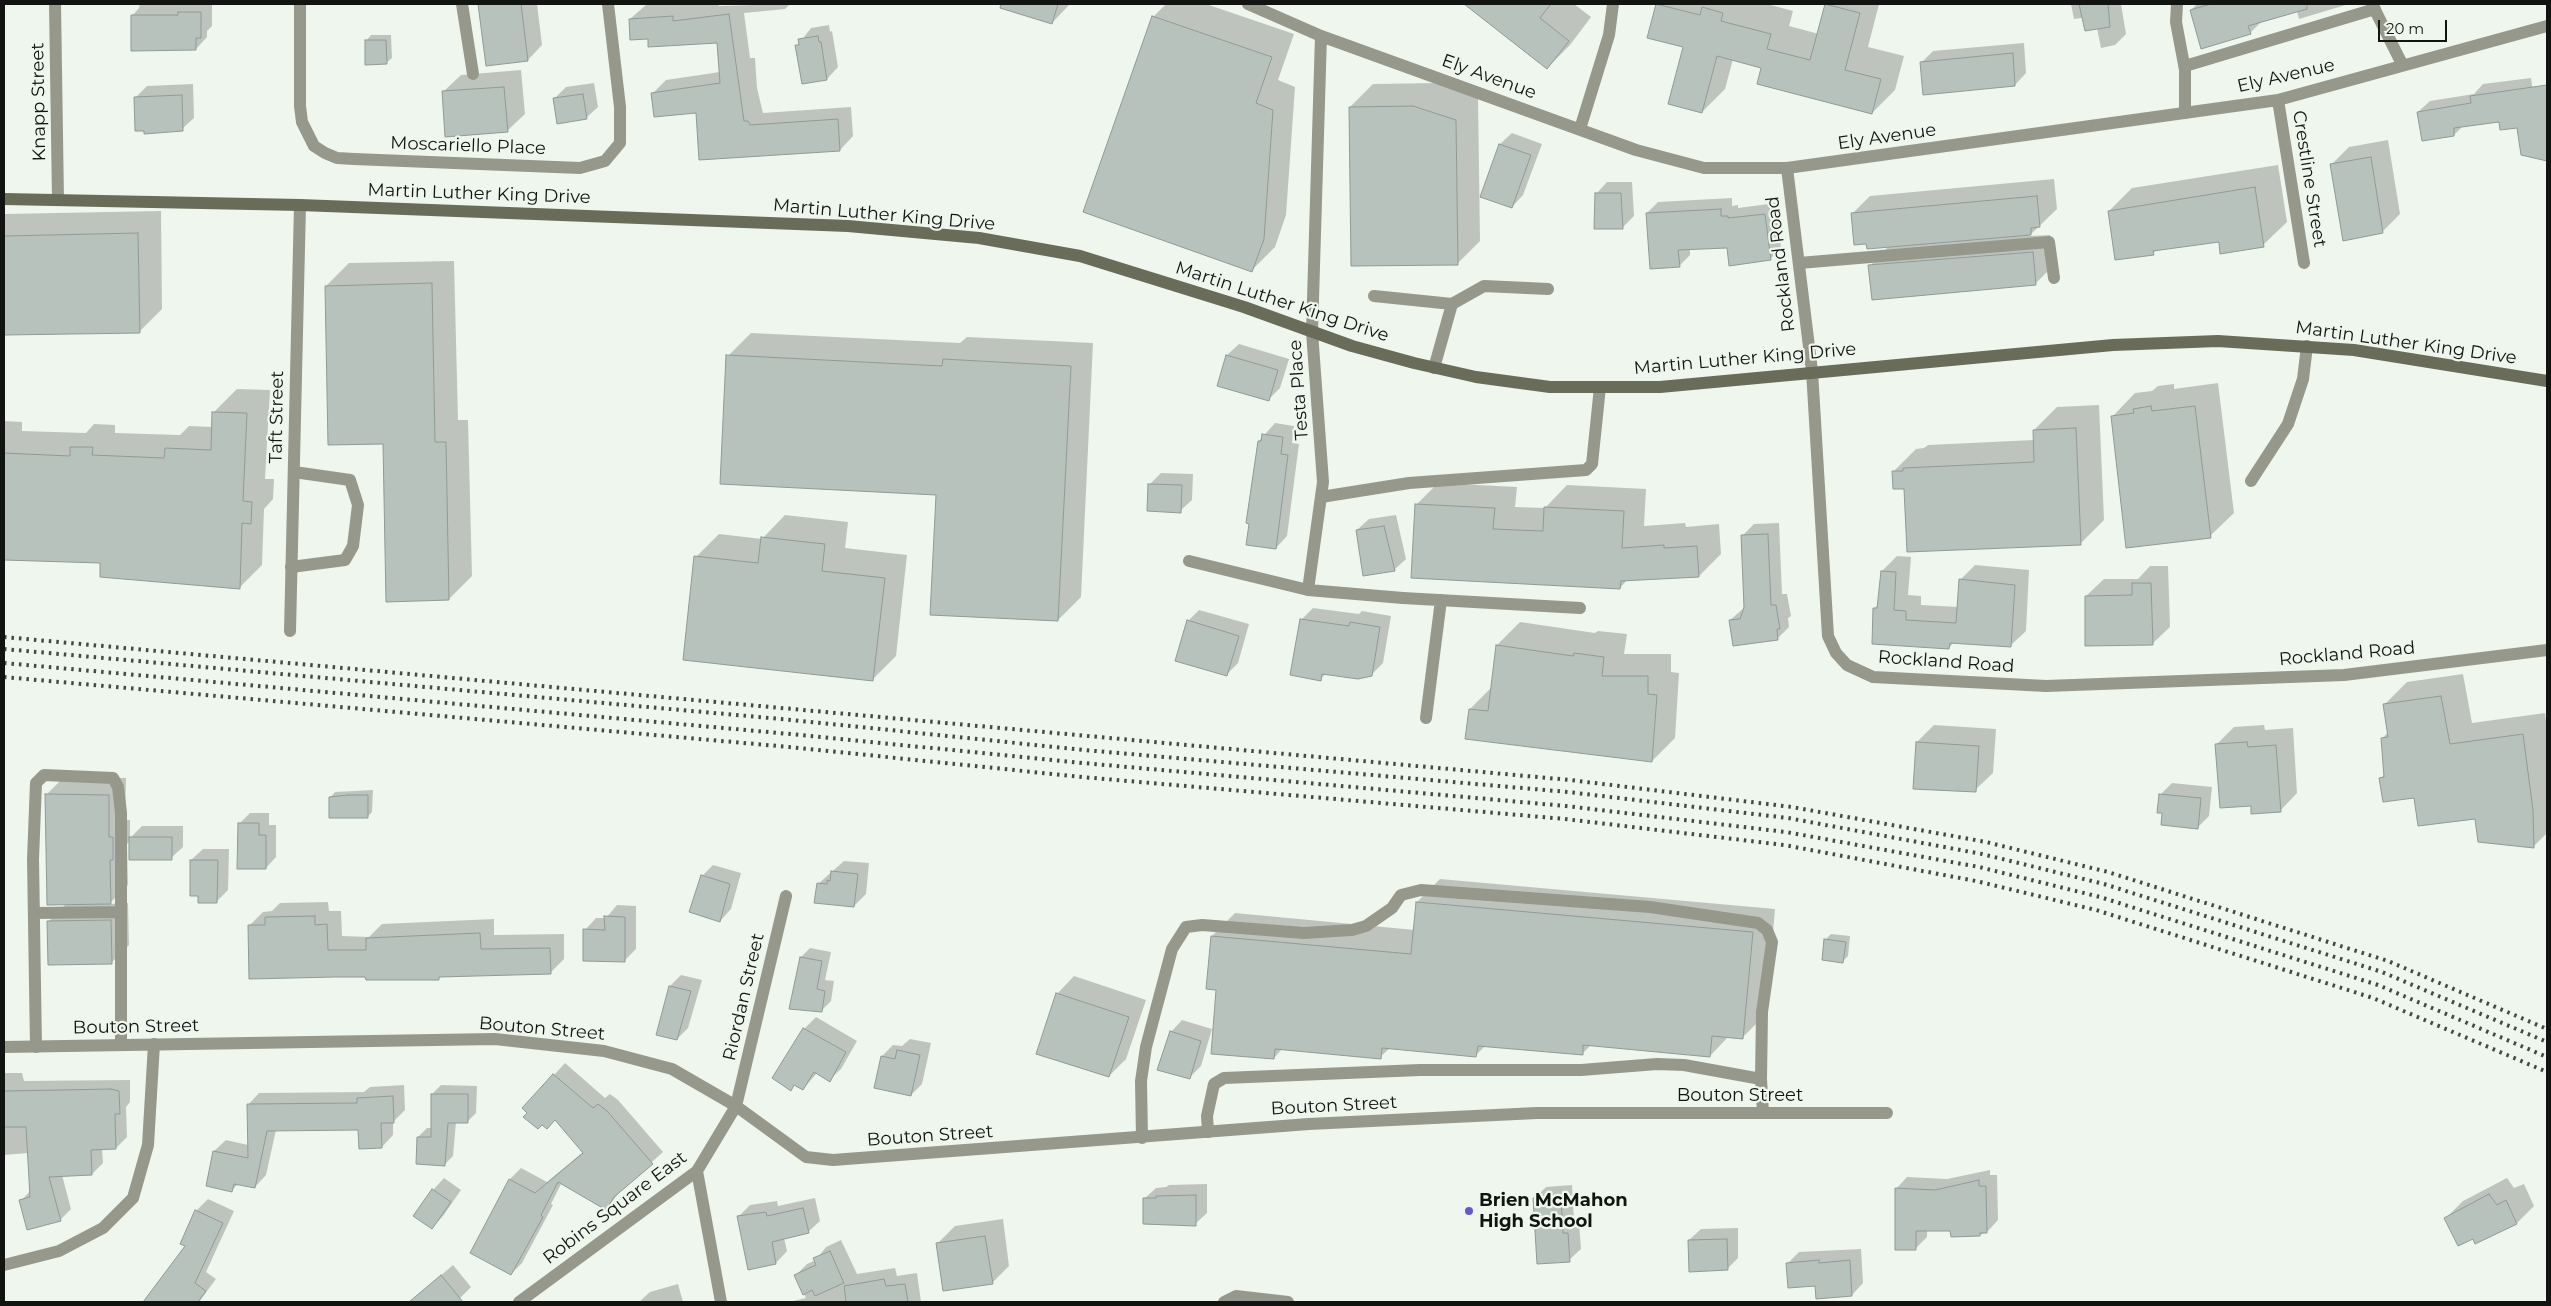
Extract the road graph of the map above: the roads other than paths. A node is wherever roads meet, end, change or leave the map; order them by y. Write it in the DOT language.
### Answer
graph roads {
  1 [pos="55,4"];
  2 [pos="300,4"];
  3 [pos="462,4"];
  4 [pos="608,4"];
  5 [pos="1248,4"];
  6 [pos="1613,4"];
  7 [pos="2177,4"];
  8 [pos="2373,6"];
  9 [pos="2547,26"];
  10 [pos="1322,36"];
  11 [pos="2402,64"];
  12 [pos="2185,66"];
  13 [pos="473,74"];
  14 [pos="2278,100"];
  15 [pos="2185,113"];
  16 [pos="1580,128"];
  17 [pos="1787,168"];
  18 [pos="4,199"];
  19 [pos="58,200"];
  20 [pos="300,205"];
  21 [pos="2304,263"];
  22 [pos="1799,264"];
  23 [pos="2054,278"];
  24 [pos="1548,289"];
  25 [pos="1374,296"];
  26 [pos="1452,304"];
  27 [pos="1312,332"];
  28 [pos="2307,346"];
  29 [pos="1434,368"];
  30 [pos="1812,371"];
  31 [pos="2547,381"];
  32 [pos="1600,387"];
  33 [pos="294,472"];
  34 [pos="2251,481"];
  35 [pos="1321,497"];
  36 [pos="1189,561"];
  37 [pos="291,568"];
  38 [pos="1308,590"];
  39 [pos="1441,600"];
  40 [pos="1580,608"];
  41 [pos="290,631"];
  42 [pos="2547,650"];
  43 [pos="1426,718"];
  44 [pos="786,896"];
  45 [pos="121,912"];
  46 [pos="34,913"];
  47 [pos="154,1044"];
  48 [pos="121,1045"];
  49 [pos="4,1047"];
  50 [pos="36,1047"];
  51 [pos="1761,1079"];
  52 [pos="736,1106"];
  53 [pos="1763,1113"];
  54 [pos="1887,1113"];
  55 [pos="1208,1132"];
  56 [pos="1142,1138"];
  57 [pos="697,1171"];
  58 [pos="4,1265"];
  59 [pos="519,1302"];
  60 [pos="722,1302"];
  61 [pos="1224,1302"];
  62 [pos="1288,1302"];
  1 -- 19 [label="street, Knapp Street"];
  2 -- 4 [label="street, Moscariello Place"];
  3 -- 13 [label="street"];
  5 -- 10 [label="street, Ely Avenue"];
  6 -- 16 [label="street"];
  7 -- 12 [label="street"];
  8 -- 11 [label="street"];
  8 -- 12 [label="street"];
  9 -- 11 [label="street, Ely Avenue"];
  10 -- 16 [label="street, Ely Avenue"];
  10 -- 27 [label="street, Testa Place"];
  11 -- 14 [label="street, Ely Avenue"];
  12 -- 15 [label="street"];
  14 -- 15 [label="street, Ely Avenue"];
  14 -- 21 [label="street, Crestline Street"];
  15 -- 17 [label="street, Ely Avenue"];
  16 -- 17 [label="street, Ely Avenue"];
  17 -- 22 [label="street, Rockland Road"];
  18 -- 19 [label="main road, Martin Luther King Drive"];
  19 -- 20 [label="main road, Martin Luther King Drive"];
  20 -- 27 [label="main road, Martin Luther King Drive"];
  20 -- 33 [label="street, Taft Street"];
  22 -- 23 [label="street"];
  22 -- 30 [label="street, Rockland Road"];
  24 -- 26 [label="street"];
  25 -- 26 [label="street"];
  26 -- 29 [label="street"];
  27 -- 29 [label="main road, Martin Luther King Drive"];
  27 -- 35 [label="street, Testa Place"];
  28 -- 30 [label="main road, Martin Luther King Drive"];
  28 -- 31 [label="main road, Martin Luther King Drive"];
  28 -- 34 [label="street"];
  29 -- 32 [label="main road, Martin Luther King Drive"];
  30 -- 32 [label="main road, Martin Luther King Drive"];
  30 -- 42 [label="street, Rockland Road"];
  32 -- 35 [label="street"];
  33 -- 37 [label="street, Taft Street"];
  33 -- 37 [label="street"];
  35 -- 38 [label="street, Testa Place"];
  36 -- 38 [label="street"];
  37 -- 41 [label="street, Taft Street"];
  38 -- 39 [label="street"];
  39 -- 40 [label="street"];
  39 -- 43 [label="street"];
  44 -- 52 [label="street, Riordan Street"];
  45 -- 46 [label="street"];
  45 -- 46 [label="street"];
  45 -- 48 [label="street"];
  46 -- 50 [label="street"];
  47 -- 48 [label="street, Bouton Street"];
  47 -- 52 [label="street, Bouton Street"];
  47 -- 58 [label="street"];
  48 -- 50 [label="street, Bouton Street"];
  49 -- 50 [label="street, Bouton Street"];
  51 -- 53 [label="street"];
  51 -- 55 [label="street"];
  51 -- 56 [label="street"];
  52 -- 56 [label="street, Bouton Street"];
  52 -- 57 [label="street, Robins Square East"];
  53 -- 54 [label="street, Bouton Street"];
  53 -- 55 [label="street, Bouton Street"];
  55 -- 56 [label="street, Bouton Street"];
  57 -- 59 [label="street, Robins Square East"];
  57 -- 60 [label="street"];
  61 -- 62 [label="street"];
}
